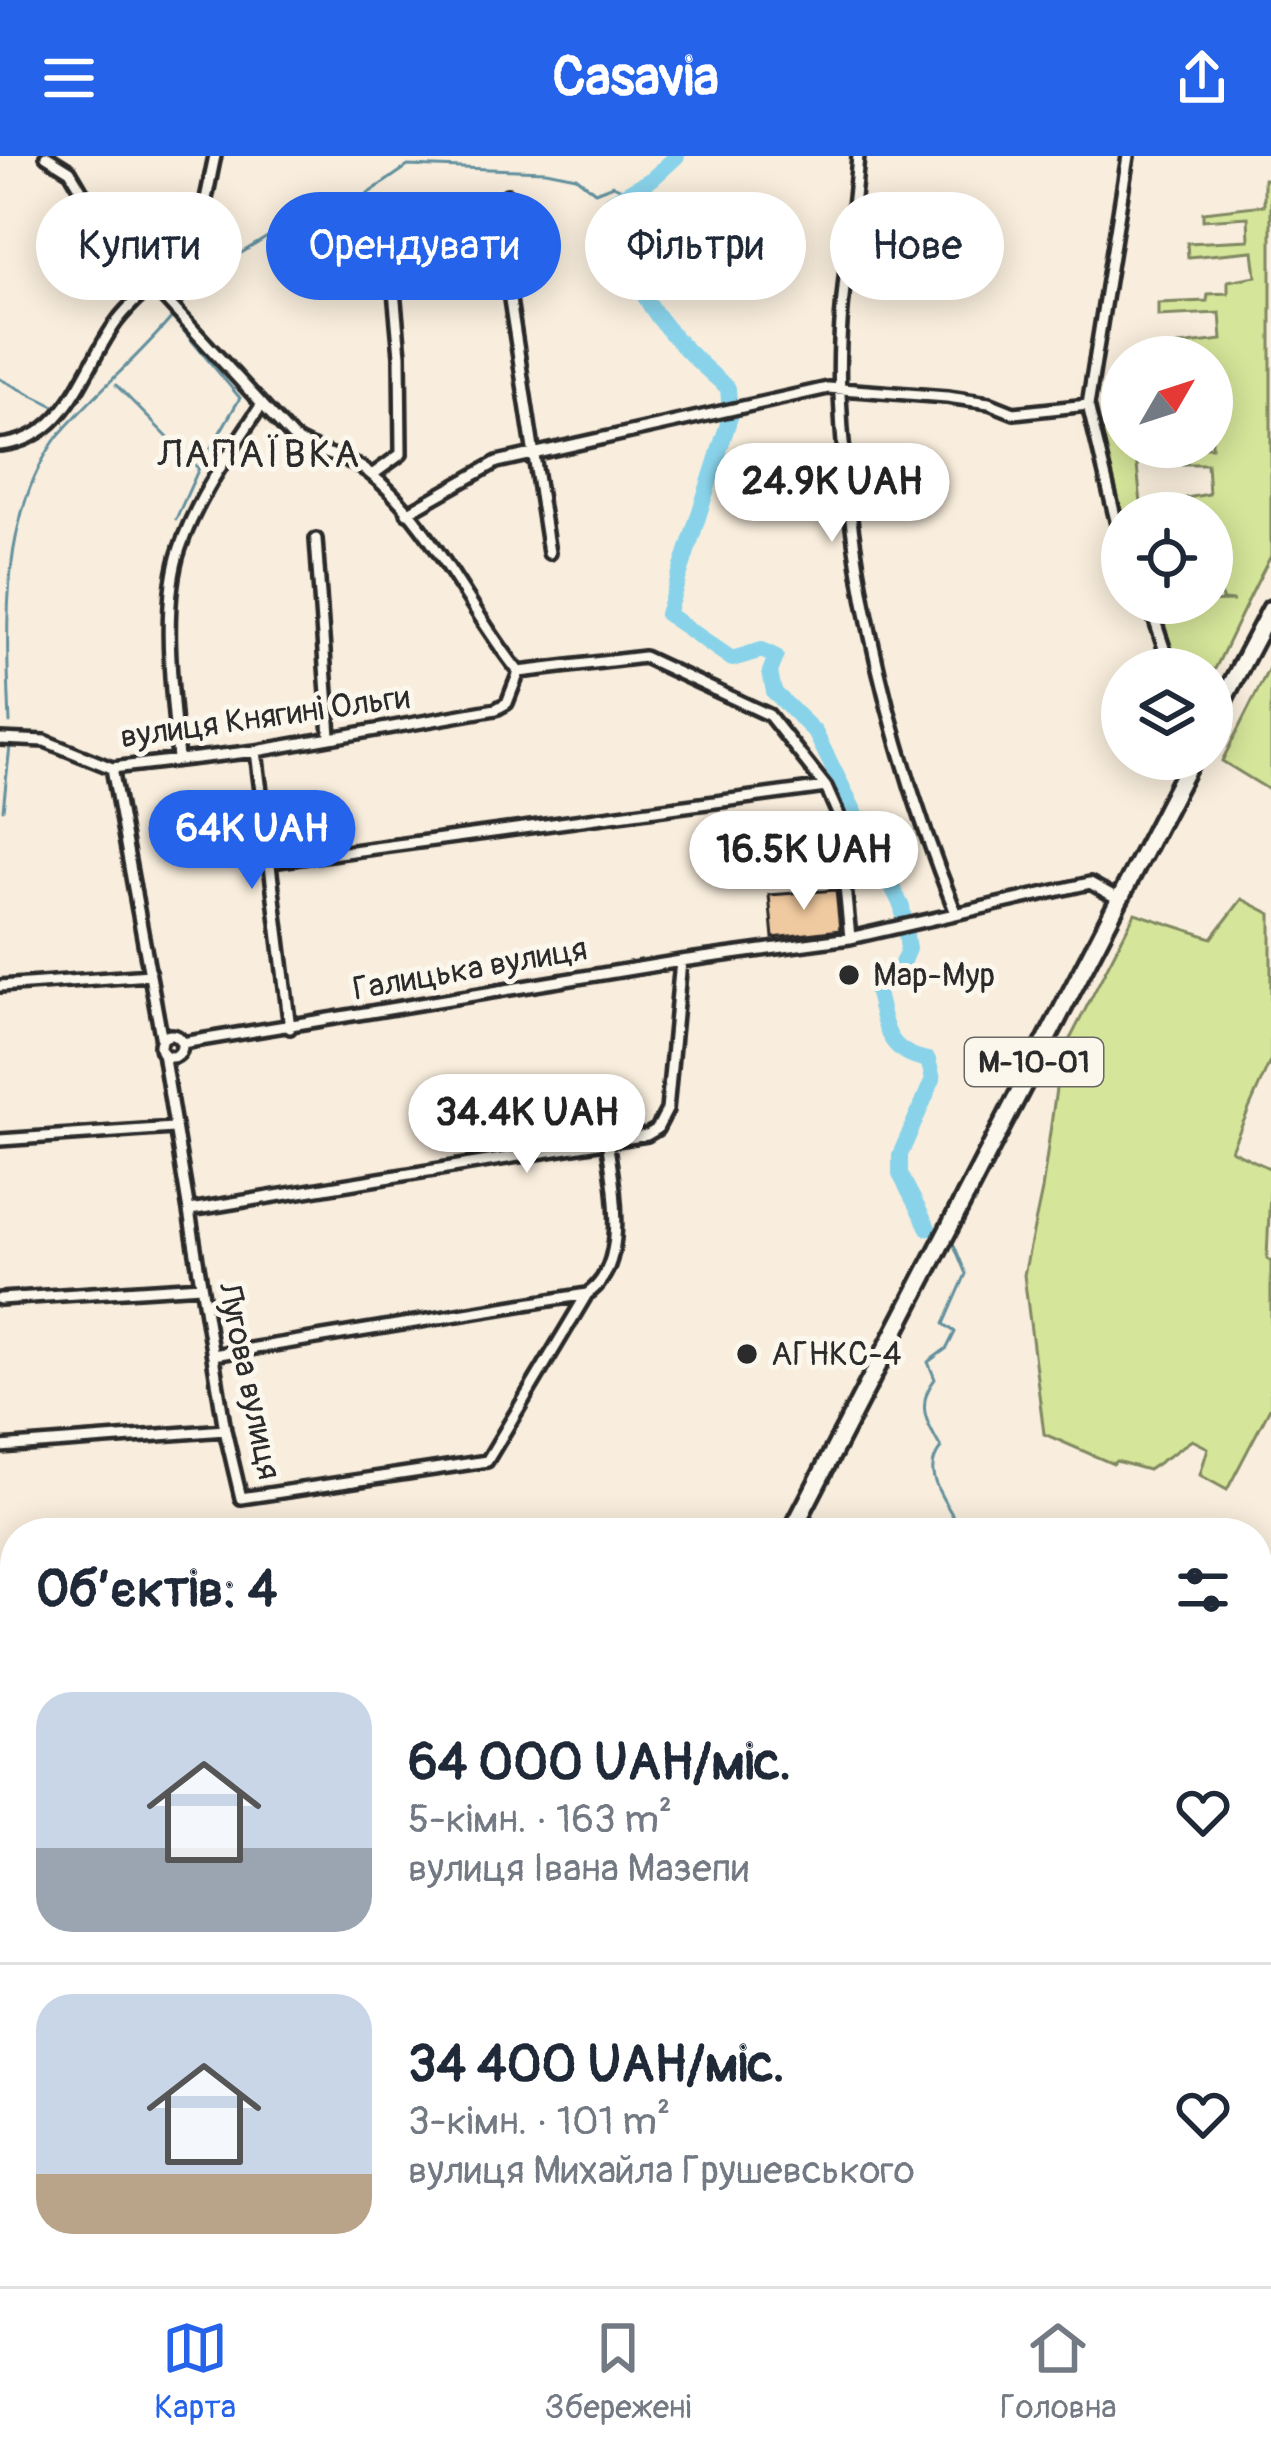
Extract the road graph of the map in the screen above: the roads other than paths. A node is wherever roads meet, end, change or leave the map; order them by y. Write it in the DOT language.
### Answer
graph roads {
  1 [pos="46,156"];
  2 [pos="75,156"];
  3 [pos="215,156"];
  4 [pos="859,156"];
  5 [pos="1128,156"];
  6 [pos="70,172"];
  7 [pos="82,192"];
  8 [pos="207,192"];
  9 [pos="139,300"];
  10 [pos="167,300"];
  11 [pos="395,300"];
  12 [pos="509,300"];
  13 [pos="840,390"];
  14 [pos="262,404"];
  15 [pos="1088,405"];
  16 [pos="0,445"];
  17 [pos="531,452"];
  18 [pos="372,475"];
  19 [pos="1109,492"];
  20 [pos="406,513"];
  21 [pos="316,539"];
  22 [pos="549,553"];
  23 [pos="1271,609"];
  24 [pos="519,672"];
  25 [pos="1233,681"];
  26 [pos="329,736"];
  27 [pos="0,739"];
  28 [pos="256,751"];
  29 [pos="178,759"];
  30 [pos="112,768"];
  31 [pos="1181,780"];
  32 [pos="826,787"];
  33 [pos="271,862"];
  34 [pos="1117,898"];
  35 [pos="956,913"];
  36 [pos="850,938"];
  37 [pos="681,961"];
  38 [pos="150,975"];
  39 [pos="0,986"];
  40 [pos="290,1028"];
  41 [pos="162,1041"];
  42 [pos="182,1043"];
  43 [pos="163,1053"];
  44 [pos="172,1128"];
  45 [pos="0,1140"];
  46 [pos="607,1140"];
  47 [pos="190,1210"];
  48 [pos="201,1286"];
  49 [pos="587,1294"];
  50 [pos="0,1299"];
  51 [pos="213,1355"];
  52 [pos="225,1430"];
  53 [pos="0,1448"];
  54 [pos="798,1518"];
  1 -- 6 [label="street"];
  2 -- 6 [label="street"];
  3 -- 8 [label="street"];
  4 -- 13 [label="street"];
  5 -- 15 [label="street"];
  6 -- 7 [label="street"];
  9 -- 16 [label="street"];
  10 -- 14 [label="street"];
  11 -- 18 [label="street"];
  12 -- 17 [label="street"];
  13 -- 15 [label="street"];
  13 -- 17 [label="street"];
  13 -- 35 [label="street"];
  14 -- 18 [label="street"];
  14 -- 29 [label="street"];
  15 -- 19 [label="street"];
  17 -- 20 [label="street"];
  17 -- 22 [label="street"];
  18 -- 20 [label="street"];
  20 -- 24 [label="street"];
  21 -- 26 [label="street"];
  23 -- 25 [label="highway"];
  24 -- 26 [label="street, вулиця Княгині Ольги"];
  24 -- 32 [label="street"];
  26 -- 28 [label="street, вулиця Княгині Ольги"];
  27 -- 30 [label="street, вулиця Княгині Ольги"];
  28 -- 29 [label="street, вулиця Княгині Ольги"];
  28 -- 33 [label="street"];
  29 -- 30 [label="street, вулиця Княгині Ольги"];
  30 -- 38 [label="street"];
  31 -- 34 [label="highway, М-10-01"];
  32 -- 33 [label="street"];
  32 -- 36 [label="street"];
  33 -- 40 [label="street"];
  34 -- 35 [label="street, Галицька вулиця"];
  34 -- 54 [label="highway, М-10-01"];
  35 -- 36 [label="street, Галицька вулиця"];
  36 -- 37 [label="street, Галицька вулиця"];
  37 -- 40 [label="street, Галицька вулиця"];
  37 -- 46 [label="street"];
  38 -- 39 [label="street"];
  38 -- 41 [label="street"];
  40 -- 42 [label="street, Галицька вулиця"];
  41 -- 42 [label="street"];
  41 -- 43 [label="street, Лугова вулиця"];
  42 -- 43 [label="street"];
  43 -- 44 [label="street, Лугова вулиця"];
  44 -- 45 [label="street"];
  44 -- 47 [label="street, Лугова вулиця"];
  46 -- 47 [label="street"];
  46 -- 49 [label="street"];
  47 -- 48 [label="street, Лугова вулиця"];
  48 -- 50 [label="street"];
  48 -- 51 [label="street, Лугова вулиця"];
  49 -- 51 [label="street"];
  49 -- 52 [label="street, Лугова вулиця"];
  51 -- 52 [label="street, Лугова вулиця"];
  52 -- 53 [label="street"];
}
